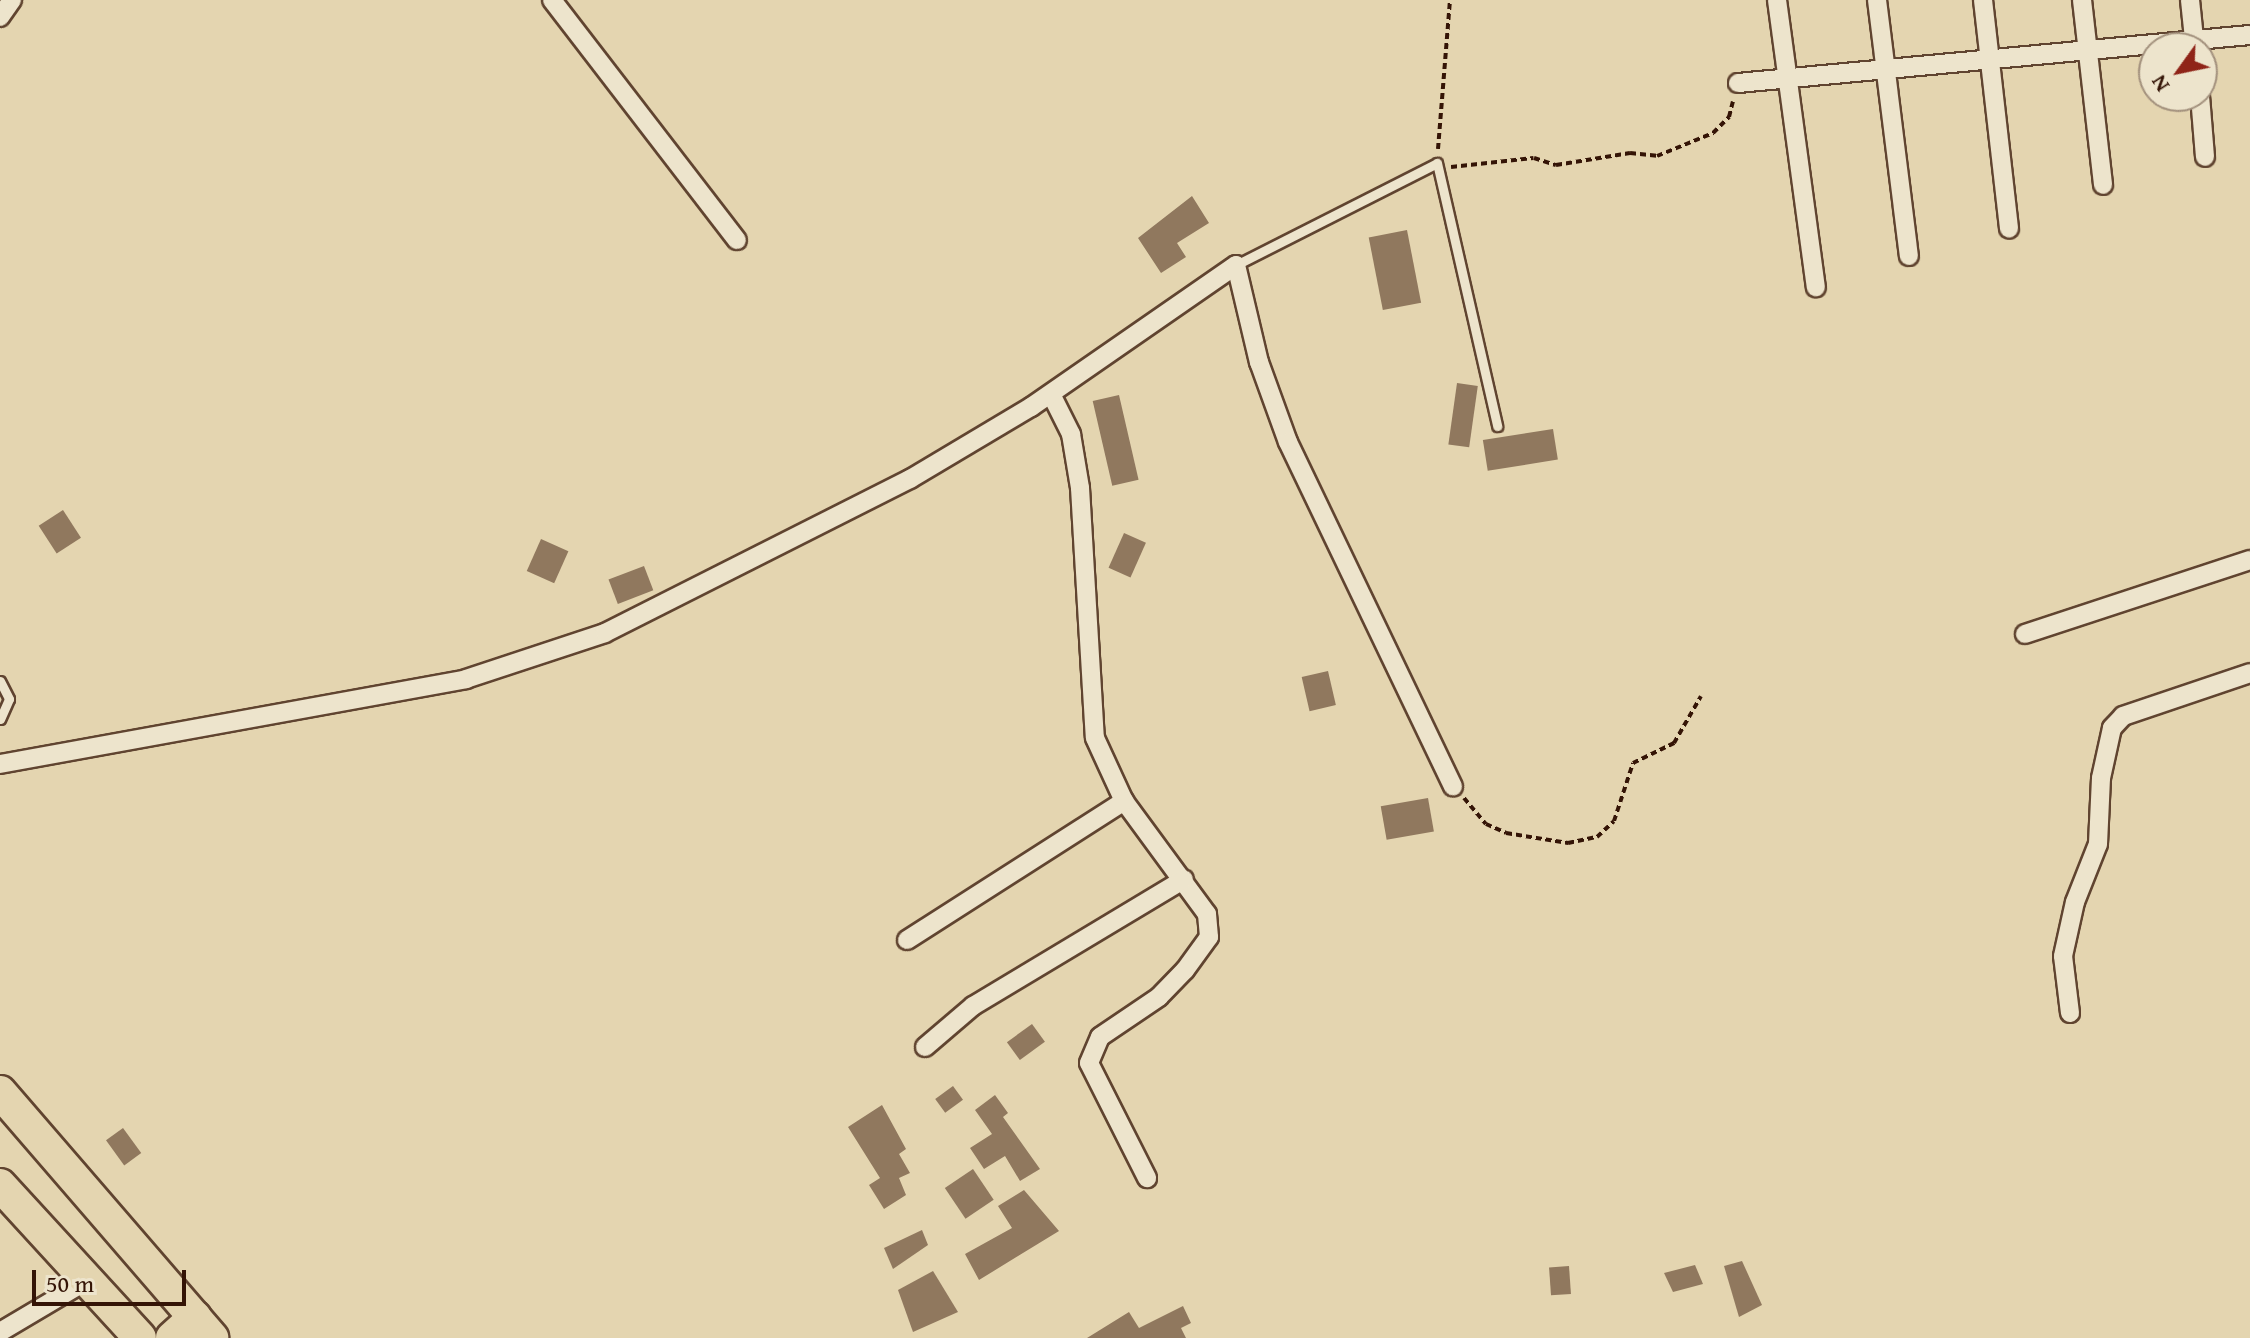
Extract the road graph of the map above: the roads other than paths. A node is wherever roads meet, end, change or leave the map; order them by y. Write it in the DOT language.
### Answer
graph roads {
  1 [pos="12,0"];
  2 [pos="552,0"];
  3 [pos="1777,0"];
  4 [pos="1877,0"];
  5 [pos="1983,0"];
  6 [pos="2082,0"];
  7 [pos="2190,0"];
  8 [pos="0,17"];
  9 [pos="2194,32"];
  10 [pos="2250,35"];
  11 [pos="2218,40"];
  12 [pos="2138,48"];
  13 [pos="2088,51"];
  14 [pos="1989,63"];
  15 [pos="1889,73"];
  16 [pos="1787,82"];
  17 [pos="1738,83"];
  18 [pos="2201,112"];
  19 [pos="2205,157"];
  20 [pos="2103,185"];
  21 [pos="2009,229"];
  22 [pos="737,240"];
  23 [pos="1909,256"];
  24 [pos="1236,265"];
  25 [pos="1816,287"];
  26 [pos="1051,394"];
  27 [pos="1497,426"];
  28 [pos="2250,560"];
  29 [pos="2025,634"];
  30 [pos="2250,673"];
  31 [pos="0,681"];
  32 [pos="0,719"];
  33 [pos="0,764"];
  34 [pos="1453,786"];
  35 [pos="1124,801"];
  36 [pos="1184,879"];
  37 [pos="907,940"];
  38 [pos="2070,1013"];
  39 [pos="925,1047"];
  40 [pos="0,1092"];
  41 [pos="1147,1178"];
  42 [pos="0,1185"];
  43 [pos="86,1281"];
  44 [pos="193,1331"];
  45 [pos="0,1332"];
  46 [pos="140,1338"];
  1 -- 8 [label="street"];
  2 -- 22 [label="street"];
  3 -- 16 [label="street"];
  4 -- 15 [label="street"];
  5 -- 14 [label="street"];
  6 -- 13 [label="street"];
  7 -- 9 [label="street"];
  10 -- 11 [label="street"];
  12 -- 13 [label="street"];
  13 -- 14 [label="street"];
  13 -- 20 [label="street"];
  14 -- 15 [label="street"];
  14 -- 21 [label="street"];
  15 -- 16 [label="street"];
  15 -- 23 [label="street"];
  16 -- 17 [label="street"];
  16 -- 25 [label="street"];
  18 -- 19 [label="street"];
  24 -- 26 [label="street"];
  24 -- 27 [label="lane"];
  24 -- 34 [label="street"];
  26 -- 33 [label="street"];
  26 -- 35 [label="street"];
  28 -- 29 [label="street"];
  30 -- 38 [label="street"];
  31 -- 32 [label="lane"];
  35 -- 36 [label="street"];
  35 -- 37 [label="street"];
  36 -- 39 [label="street"];
  36 -- 41 [label="street"];
  40 -- 44 [label="highway"];
  42 -- 43 [label="highway"];
  43 -- 45 [label="street"];
  43 -- 46 [label="highway"];
}
